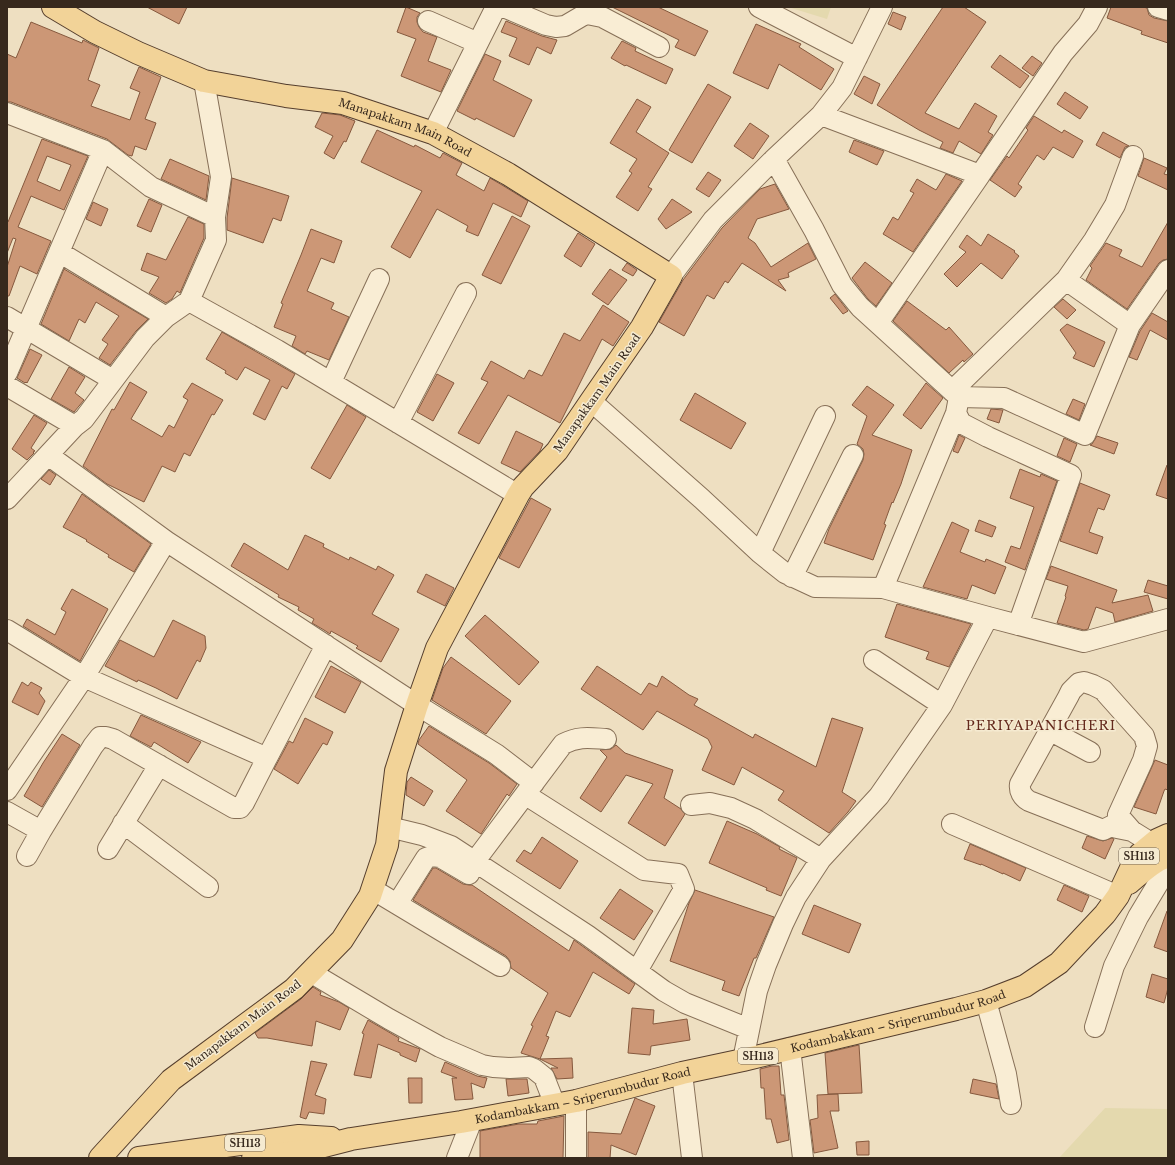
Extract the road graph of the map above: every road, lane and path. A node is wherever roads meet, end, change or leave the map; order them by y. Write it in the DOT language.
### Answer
graph roads {
  1 [pos="53,7"];
  2 [pos="498,7"];
  3 [pos="759,7"];
  4 [pos="882,7"];
  5 [pos="1097,7"];
  6 [pos="1158,7"];
  7 [pos="1168,10"];
  8 [pos="428,21"];
  9 [pos="478,43"];
  10 [pos="659,47"];
  11 [pos="857,58"];
  12 [pos="204,81"];
  13 [pos="7,113"];
  14 [pos="821,115"];
  15 [pos="433,133"];
  16 [pos="103,150"];
  17 [pos="1133,156"];
  18 [pos="774,159"];
  19 [pos="980,175"];
  20 [pos="215,217"];
  21 [pos="59,252"];
  22 [pos="1168,270"];
  23 [pos="670,276"];
  24 [pos="379,279"];
  25 [pos="1066,280"];
  26 [pos="466,293"];
  27 [pos="189,301"];
  28 [pos="7,317"];
  29 [pos="166,317"];
  30 [pos="878,323"];
  31 [pos="1130,325"];
  32 [pos="26,328"];
  33 [pos="7,373"];
  34 [pos="113,380"];
  35 [pos="331,382"];
  36 [pos="7,386"];
  37 [pos="955,400"];
  38 [pos="591,401"];
  39 [pos="825,416"];
  40 [pos="398,423"];
  41 [pos="75,426"];
  42 [pos="48,455"];
  43 [pos="853,455"];
  44 [pos="518,495"];
  45 [pos="7,499"];
  46 [pos="166,541"];
  47 [pos="760,553"];
  48 [pos="792,577"];
  49 [pos="883,588"];
  50 [pos="988,617"];
  51 [pos="1168,619"];
  52 [pos="1018,625"];
  53 [pos="8,634"];
  54 [pos="326,645"];
  55 [pos="874,660"];
  56 [pos="84,677"];
  57 [pos="416,705"];
  58 [pos="942,705"];
  59 [pos="1050,730"];
  60 [pos="606,739"];
  61 [pos="1090,752"];
  62 [pos="266,758"];
  63 [pos="159,765"];
  64 [pos="530,789"];
  65 [pos="7,790"];
  66 [pos="692,805"];
  67 [pos="7,812"];
  68 [pos="123,823"];
  69 [pos="952,824"];
  70 [pos="1121,824"];
  71 [pos="389,827"];
  72 [pos="41,831"];
  73 [pos="1163,845"];
  74 [pos="108,848"];
  75 [pos="27,856"];
  76 [pos="821,859"];
  77 [pos="1168,867"];
  78 [pos="472,868"];
  79 [pos="208,887"];
  80 [pos="372,889"];
  81 [pos="1120,892"];
  82 [pos="397,904"];
  83 [pos="500,966"];
  84 [pos="637,971"];
  85 [pos="310,972"];
  86 [pos="986,1001"];
  87 [pos="1095,1027"];
  88 [pos="749,1029"];
  89 [pos="790,1048"];
  90 [pos="743,1060"];
  91 [pos="682,1073"];
  92 [pos="565,1103"];
  93 [pos="1011,1104"];
  94 [pos="472,1120"];
  95 [pos="352,1139"];
  96 [pos="295,1155"];
  97 [pos="100,1158"];
  98 [pos="139,1158"];
  99 [pos="259,1158"];
  100 [pos="457,1158"];
  101 [pos="576,1158"];
  102 [pos="692,1158"];
  103 [pos="803,1158"];
  1 -- 12 [label="main road, Manapakkam Main Road"];
  2 -- 9 [label="street"];
  2 -- 10 [label="street"];
  3 -- 11 [label="street"];
  4 -- 11 [label="street"];
  5 -- 19 [label="street"];
  6 -- 7 [label="street"];
  8 -- 9 [label="street"];
  9 -- 15 [label="street"];
  11 -- 14 [label="street"];
  12 -- 15 [label="main road, Manapakkam Main Road"];
  12 -- 20 [label="street"];
  13 -- 16 [label="street"];
  14 -- 18 [label="street"];
  14 -- 19 [label="street"];
  15 -- 23 [label="main road, Manapakkam Main Road"];
  16 -- 20 [label="street"];
  16 -- 21 [label="street"];
  17 -- 25 [label="street"];
  18 -- 23 [label="street"];
  18 -- 30 [label="street"];
  19 -- 30 [label="street"];
  20 -- 27 [label="street"];
  21 -- 29 [label="street"];
  21 -- 32 [label="street"];
  22 -- 31 [label="street"];
  23 -- 38 [label="main road, Manapakkam Main Road"];
  24 -- 35 [label="street"];
  25 -- 31 [label="street"];
  25 -- 37 [label="street"];
  26 -- 40 [label="street"];
  27 -- 29 [label="street"];
  27 -- 35 [label="street"];
  28 -- 32 [label="street"];
  29 -- 34 [label="street"];
  30 -- 37 [label="street"];
  31 -- 37 [label="street"];
  32 -- 33 [label="street"];
  32 -- 34 [label="street"];
  34 -- 41 [label="street"];
  35 -- 40 [label="street"];
  36 -- 41 [label="street"];
  37 -- 49 [label="street"];
  37 -- 52 [label="street"];
  38 -- 44 [label="main road, Manapakkam Main Road"];
  38 -- 47 [label="street"];
  39 -- 47 [label="street"];
  40 -- 44 [label="street"];
  41 -- 42 [label="street"];
  42 -- 45 [label="street"];
  42 -- 46 [label="street"];
  43 -- 48 [label="street"];
  44 -- 57 [label="main road, Manapakkam Main Road"];
  46 -- 54 [label="street"];
  46 -- 56 [label="street"];
  47 -- 48 [label="street"];
  48 -- 49 [label="street"];
  49 -- 50 [label="street"];
  50 -- 52 [label="street"];
  50 -- 58 [label="street"];
  51 -- 52 [label="street"];
  53 -- 56 [label="street"];
  54 -- 57 [label="street"];
  54 -- 62 [label="street"];
  55 -- 58 [label="street"];
  56 -- 62 [label="street"];
  56 -- 65 [label="street"];
  57 -- 64 [label="street"];
  57 -- 71 [label="main road, Manapakkam Main Road"];
  58 -- 76 [label="street"];
  59 -- 61 [label="street"];
  59 -- 70 [label="street"];
  59 -- 70 [label="street"];
  60 -- 64 [label="street"];
  62 -- 63 [label="street"];
  63 -- 68 [label="street"];
  63 -- 72 [label="street"];
  64 -- 78 [label="street"];
  64 -- 84 [label="street"];
  66 -- 76 [label="street"];
  67 -- 72 [label="street"];
  68 -- 74 [label="street"];
  68 -- 79 [label="street"];
  69 -- 81 [label="street"];
  70 -- 73 [label="street"];
  71 -- 78 [label="street"];
  71 -- 80 [label="main road, Manapakkam Main Road"];
  72 -- 75 [label="street"];
  73 -- 81 [label="main road, Kodambakkam – Sriperumbudur Road / SH113"];
  76 -- 88 [label="street"];
  77 -- 87 [label="street"];
  78 -- 82 [label="street"];
  78 -- 84 [label="street"];
  80 -- 82 [label="street"];
  80 -- 85 [label="main road, Manapakkam Main Road"];
  81 -- 86 [label="main road, Kodambakkam – Sriperumbudur Road / SH113"];
  82 -- 83 [label="street"];
  84 -- 88 [label="street"];
  85 -- 92 [label="street"];
  85 -- 97 [label="main road, Manapakkam Main Road"];
  86 -- 89 [label="main road, Kodambakkam – Sriperumbudur Road / SH113"];
  86 -- 93 [label="street"];
  88 -- 90 [label="street"];
  89 -- 90 [label="main road, Kodambakkam – Sriperumbudur Road / SH113"];
  89 -- 103 [label="street"];
  90 -- 91 [label="main road, Kodambakkam – Sriperumbudur Road / SH113"];
  91 -- 92 [label="main road, Kodambakkam – Sriperumbudur Road / SH113"];
  91 -- 102 [label="street"];
  92 -- 94 [label="main road, Kodambakkam – Sriperumbudur Road / SH113"];
  92 -- 101 [label="street"];
  94 -- 95 [label="main road, Kodambakkam – Sriperumbudur Road / SH113"];
  94 -- 100 [label="street"];
  95 -- 96 [label="main road, Kodambakkam – Sriperumbudur Road / SH113"];
  95 -- 98 [label="main road, Kodambakkam – Sriperumbudur Road / SH113"];
  96 -- 99 [label="main road, Kodambakkam – Sriperumbudur Road / SH113"];
}
